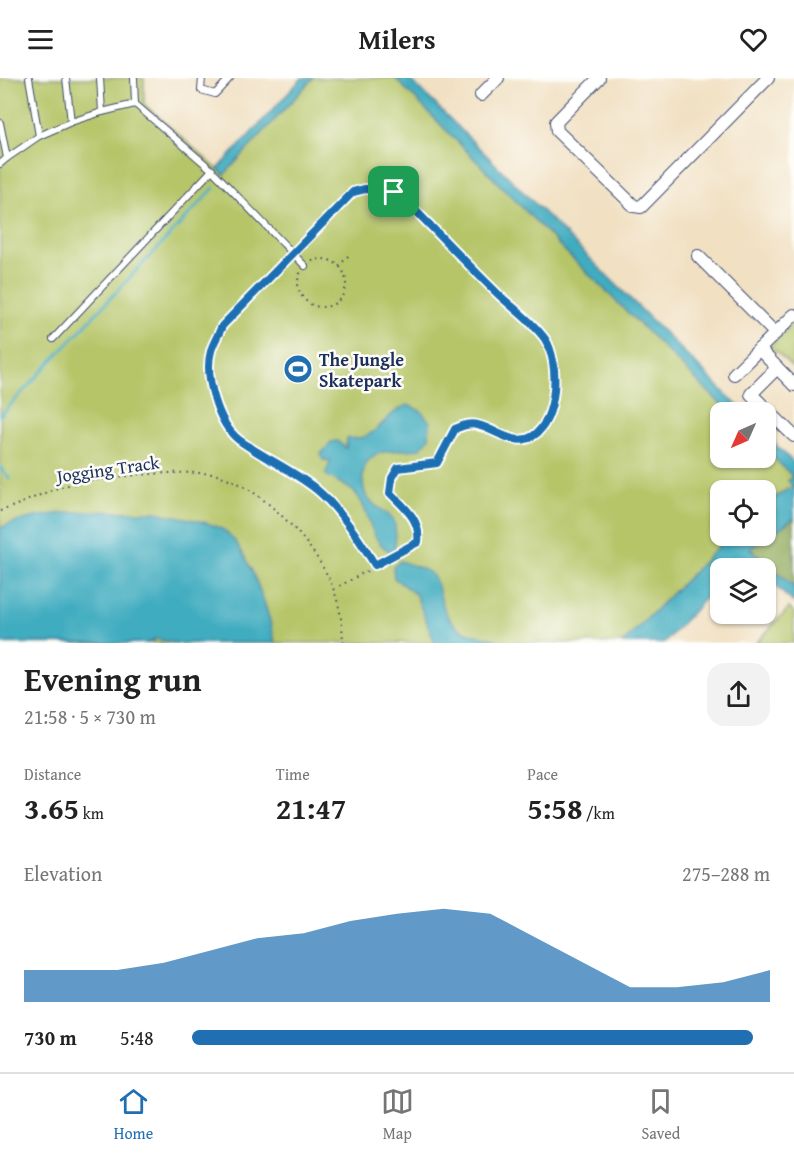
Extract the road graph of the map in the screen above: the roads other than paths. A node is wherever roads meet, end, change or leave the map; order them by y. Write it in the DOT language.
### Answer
graph roads {
  1 [pos="29,78"];
  2 [pos="66,78"];
  3 [pos="100,78"];
  4 [pos="135,78"];
  5 [pos="202,78"];
  6 [pos="230,78"];
  7 [pos="498,78"];
  8 [pos="599,78"];
  9 [pos="768,78"];
  10 [pos="481,94"];
  11 [pos="135,104"];
  12 [pos="102,112"];
  13 [pos="71,122"];
  14 [pos="0,123"];
  15 [pos="39,136"];
  16 [pos="7,158"];
  17 [pos="0,164"];
  18 [pos="212,170"];
  19 [pos="698,256"];
  20 [pos="305,266"];
  21 [pos="794,315"];
  22 [pos="775,333"];
  23 [pos="54,339"];
  24 [pos="759,349"];
  25 [pos="777,368"];
  26 [pos="734,374"];
  27 [pos="794,385"];
  28 [pos="794,436"];
  1 -- 15 [label="lane"];
  2 -- 13 [label="lane"];
  3 -- 12 [label="lane"];
  4 -- 11 [label="lane"];
  5 -- 6 [label="lane"];
  7 -- 10 [label="street"];
  8 -- 9 [label="street"];
  11 -- 12 [label="lane"];
  11 -- 18 [label="lane"];
  12 -- 13 [label="lane"];
  13 -- 15 [label="lane"];
  14 -- 16 [label="lane"];
  15 -- 16 [label="lane"];
  16 -- 17 [label="lane"];
  18 -- 20 [label="lane"];
  18 -- 23 [label="lane"];
  19 -- 22 [label="street"];
  21 -- 22 [label="street"];
  22 -- 24 [label="street"];
  24 -- 25 [label="street"];
  24 -- 26 [label="street"];
  25 -- 27 [label="street"];
  25 -- 28 [label="street"];
}
